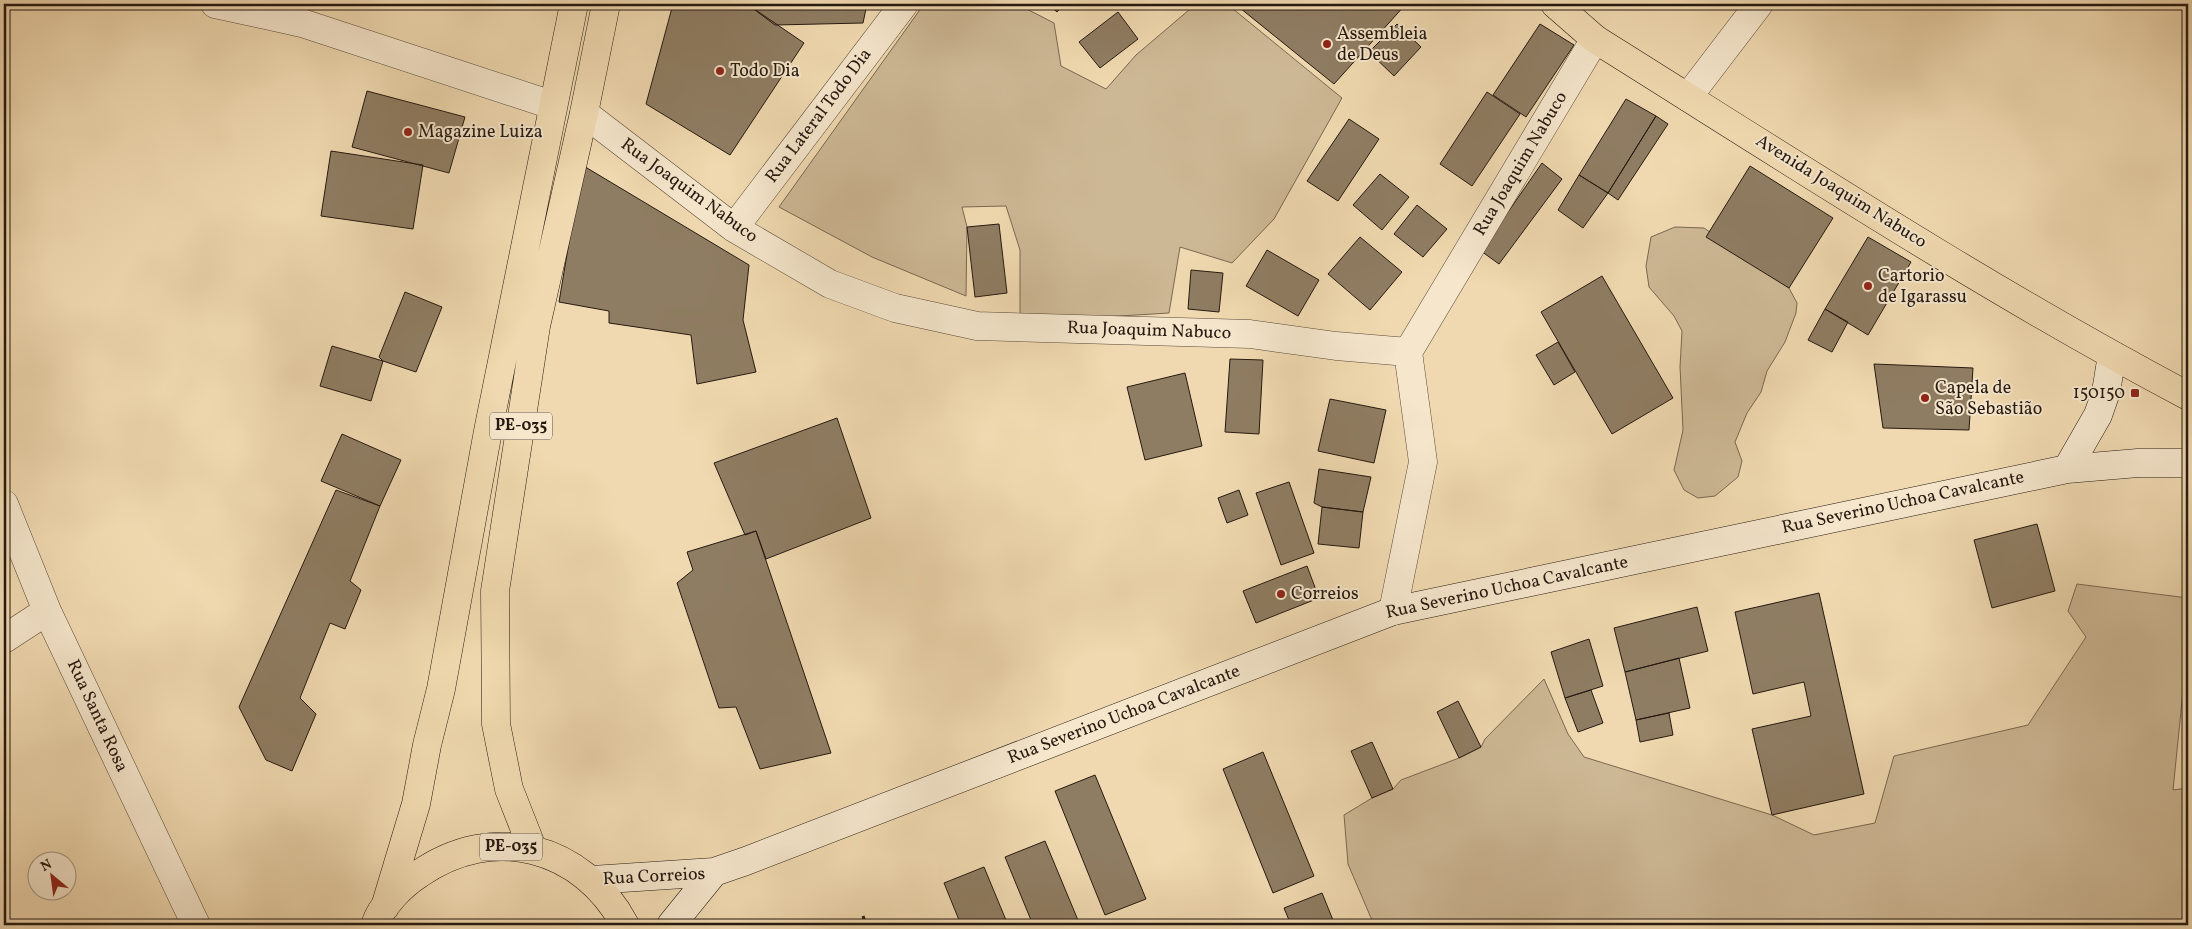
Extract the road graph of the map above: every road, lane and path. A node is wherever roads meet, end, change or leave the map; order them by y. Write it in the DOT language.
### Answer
graph roads {
  1 [pos="215,4"];
  2 [pos="574,4"];
  3 [pos="606,4"];
  4 [pos="904,4"];
  5 [pos="1556,4"];
  6 [pos="1759,4"];
  7 [pos="1595,39"];
  8 [pos="1688,97"];
  9 [pos="552,104"];
  10 [pos="584,113"];
  11 [pos="734,228"];
  12 [pos="1408,352"];
  13 [pos="2112,355"];
  14 [pos="2188,396"];
  15 [pos="2188,463"];
  16 [pos="2067,469"];
  17 [pos="4,504"];
  18 [pos="47,611"];
  19 [pos="1393,611"];
  20 [pos="4,639"];
  21 [pos="532,850"];
  22 [pos="714,872"];
  23 [pos="592,880"];
  24 [pos="863,916"];
  25 [pos="376,920"];
  26 [pos="196,925"];
  27 [pos="625,925"];
  28 [pos="671,925"];
  29 [pos="866,925"];
  1 -- 9 [label="street"];
  2 -- 9 [label="main road, PE-035"];
  3 -- 10 [label="main road, PE-035"];
  4 -- 11 [label="street, Rua Lateral Todo Dia"];
  5 -- 7 [label="main road, Avenida Joaquim Nabuco"];
  6 -- 8 [label="street"];
  7 -- 8 [label="main road, Avenida Joaquim Nabuco"];
  7 -- 12 [label="street, Rua Joaquim Nabuco"];
  8 -- 13 [label="main road, Avenida Joaquim Nabuco"];
  9 -- 25 [label="main road, PE-035"];
  10 -- 11 [label="street, Rua Joaquim Nabuco"];
  10 -- 21 [label="main road, PE-035"];
  11 -- 12 [label="street, Rua Joaquim Nabuco"];
  12 -- 19 [label="street"];
  13 -- 14 [label="main road, Avenida Joaquim Nabuco"];
  13 -- 16 [label="street"];
  15 -- 16 [label="street, Rua Severino Uchoa Cavalcante"];
  16 -- 19 [label="street, Rua Severino Uchoa Cavalcante"];
  17 -- 18 [label="street, Rua Santa Rosa"];
  18 -- 20 [label="street"];
  18 -- 26 [label="street, Rua Santa Rosa"];
  19 -- 22 [label="street, Rua Severino Uchoa Cavalcante"];
  21 -- 23 [label="main road, PE-035"];
  21 -- 25 [label="main road, PE-035"];
  22 -- 23 [label="street, Rua Correios"];
  22 -- 28 [label="street, Rua Correios"];
  23 -- 27 [label="main road, PE-035"];
  24 -- 29 [label="path"];
}
